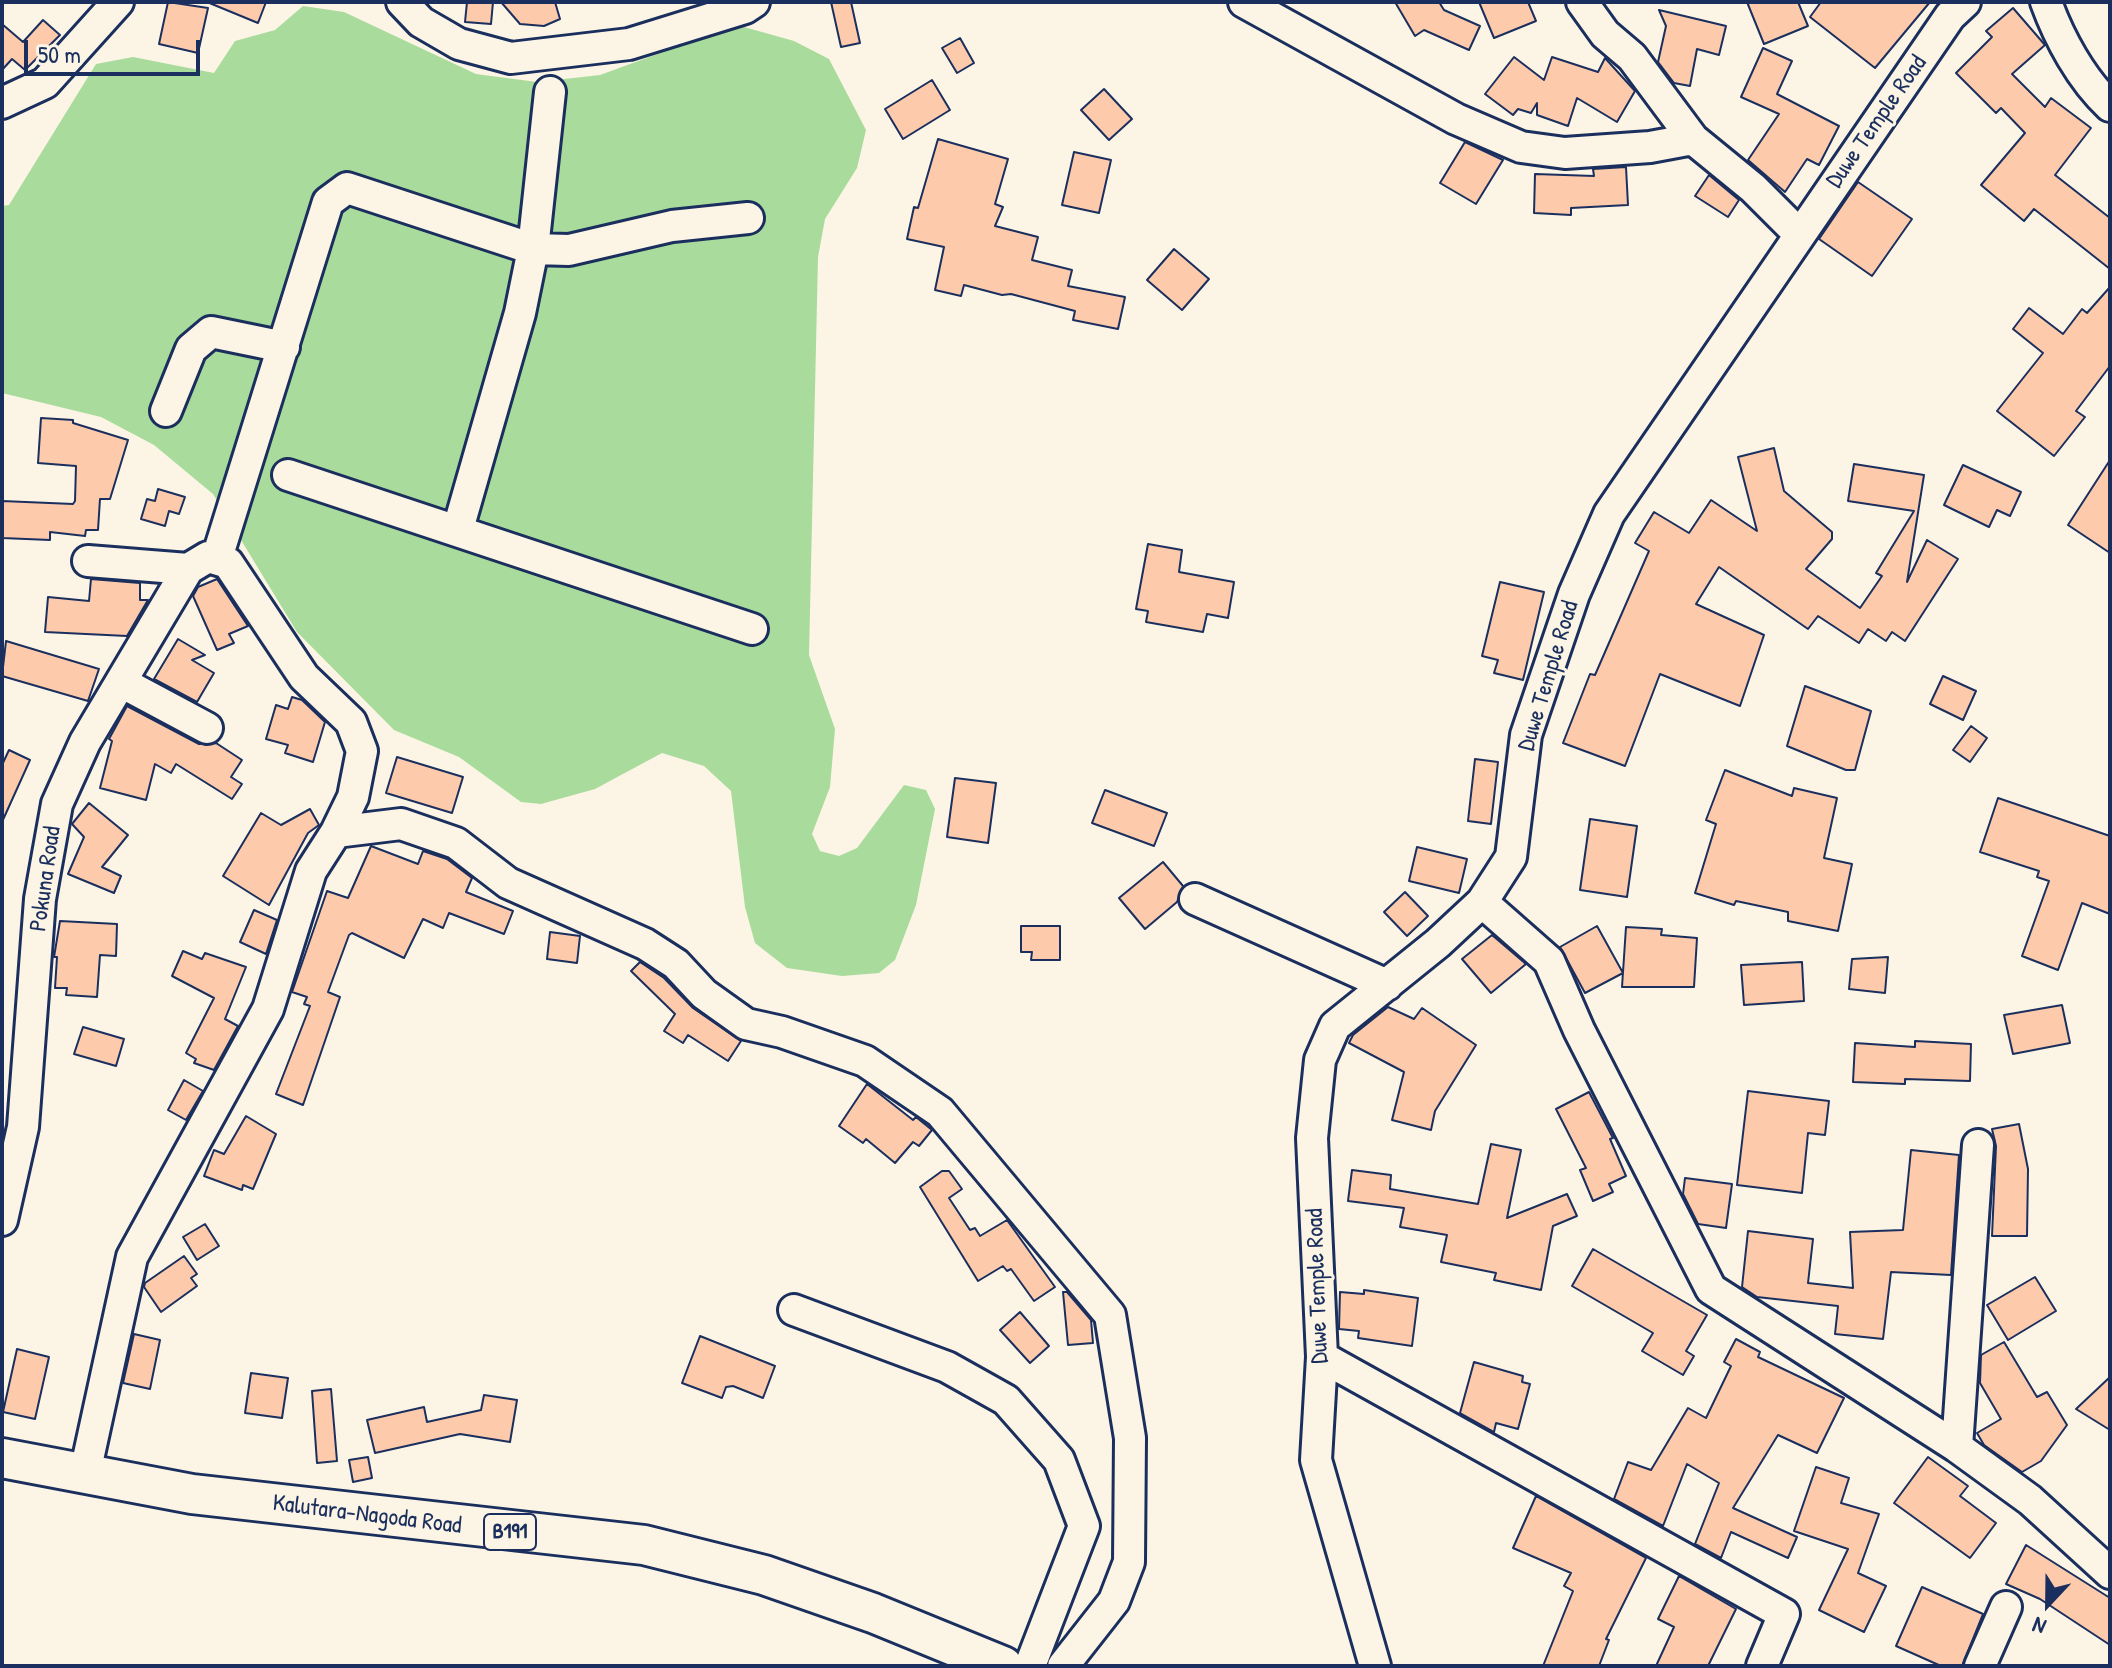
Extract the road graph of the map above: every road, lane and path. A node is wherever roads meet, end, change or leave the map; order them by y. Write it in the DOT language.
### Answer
graph roads {
  1 [pos="118,2"];
  2 [pos="402,2"];
  3 [pos="754,2"];
  4 [pos="1244,2"];
  5 [pos="1582,2"];
  6 [pos="1965,2"];
  7 [pos="2046,2"];
  8 [pos="550,92"];
  9 [pos="2,103"];
  10 [pos="2110,106"];
  11 [pos="1693,139"];
  12 [pos="748,218"];
  13 [pos="1799,234"];
  14 [pos="533,249"];
  15 [pos="284,347"];
  16 [pos="166,411"];
  17 [pos="288,475"];
  18 [pos="458,529"];
  19 [pos="217,558"];
  20 [pos="88,561"];
  21 [pos="188,569"];
  22 [pos="752,629"];
  23 [pos="121,682"];
  24 [pos="207,728"];
  25 [pos="336,832"];
  26 [pos="1195,899"];
  27 [pos="1482,902"];
  28 [pos="1387,985"];
  29 [pos="1978,1145"];
  30 [pos="2,1220"];
  31 [pos="794,1310"];
  32 [pos="1322,1357"];
  33 [pos="1957,1447"];
  34 [pos="2,1458"];
  35 [pos="85,1473"];
  36 [pos="2110,1573"];
  37 [pos="2006,1607"];
  38 [pos="1003,1666"];
  39 [pos="1030,1666"];
  40 [pos="1063,1666"];
  41 [pos="1375,1666"];
  42 [pos="1762,1666"];
  43 [pos="1980,1666"];
  1 -- 9 [label="street"];
  2 -- 3 [label="street"];
  4 -- 11 [label="street"];
  5 -- 11 [label="street"];
  6 -- 13 [label="street, Duwe Temple Road"];
  7 -- 10 [label="street"];
  8 -- 14 [label="street"];
  11 -- 13 [label="street"];
  12 -- 14 [label="street"];
  13 -- 27 [label="street, Duwe Temple Road"];
  14 -- 15 [label="street"];
  14 -- 18 [label="street"];
  15 -- 16 [label="street"];
  15 -- 19 [label="street"];
  17 -- 18 [label="street"];
  18 -- 22 [label="street"];
  19 -- 21 [label="street"];
  19 -- 25 [label="street"];
  20 -- 21 [label="street"];
  21 -- 23 [label="street, Pokuna Road"];
  23 -- 24 [label="street"];
  23 -- 30 [label="street, Pokuna Road"];
  25 -- 35 [label="street"];
  25 -- 40 [label="street"];
  26 -- 28 [label="street"];
  27 -- 28 [label="street, Duwe Temple Road"];
  27 -- 33 [label="street"];
  28 -- 32 [label="street, Duwe Temple Road"];
  29 -- 33 [label="street"];
  31 -- 39 [label="street"];
  32 -- 41 [label="street, Duwe Temple Road"];
  32 -- 42 [label="street"];
  33 -- 36 [label="street"];
  34 -- 35 [label="main road, Kalutara-Nagoda Road / B191"];
  35 -- 38 [label="main road, Kalutara-Nagoda Road / B191"];
  37 -- 43 [label="street"];
}
